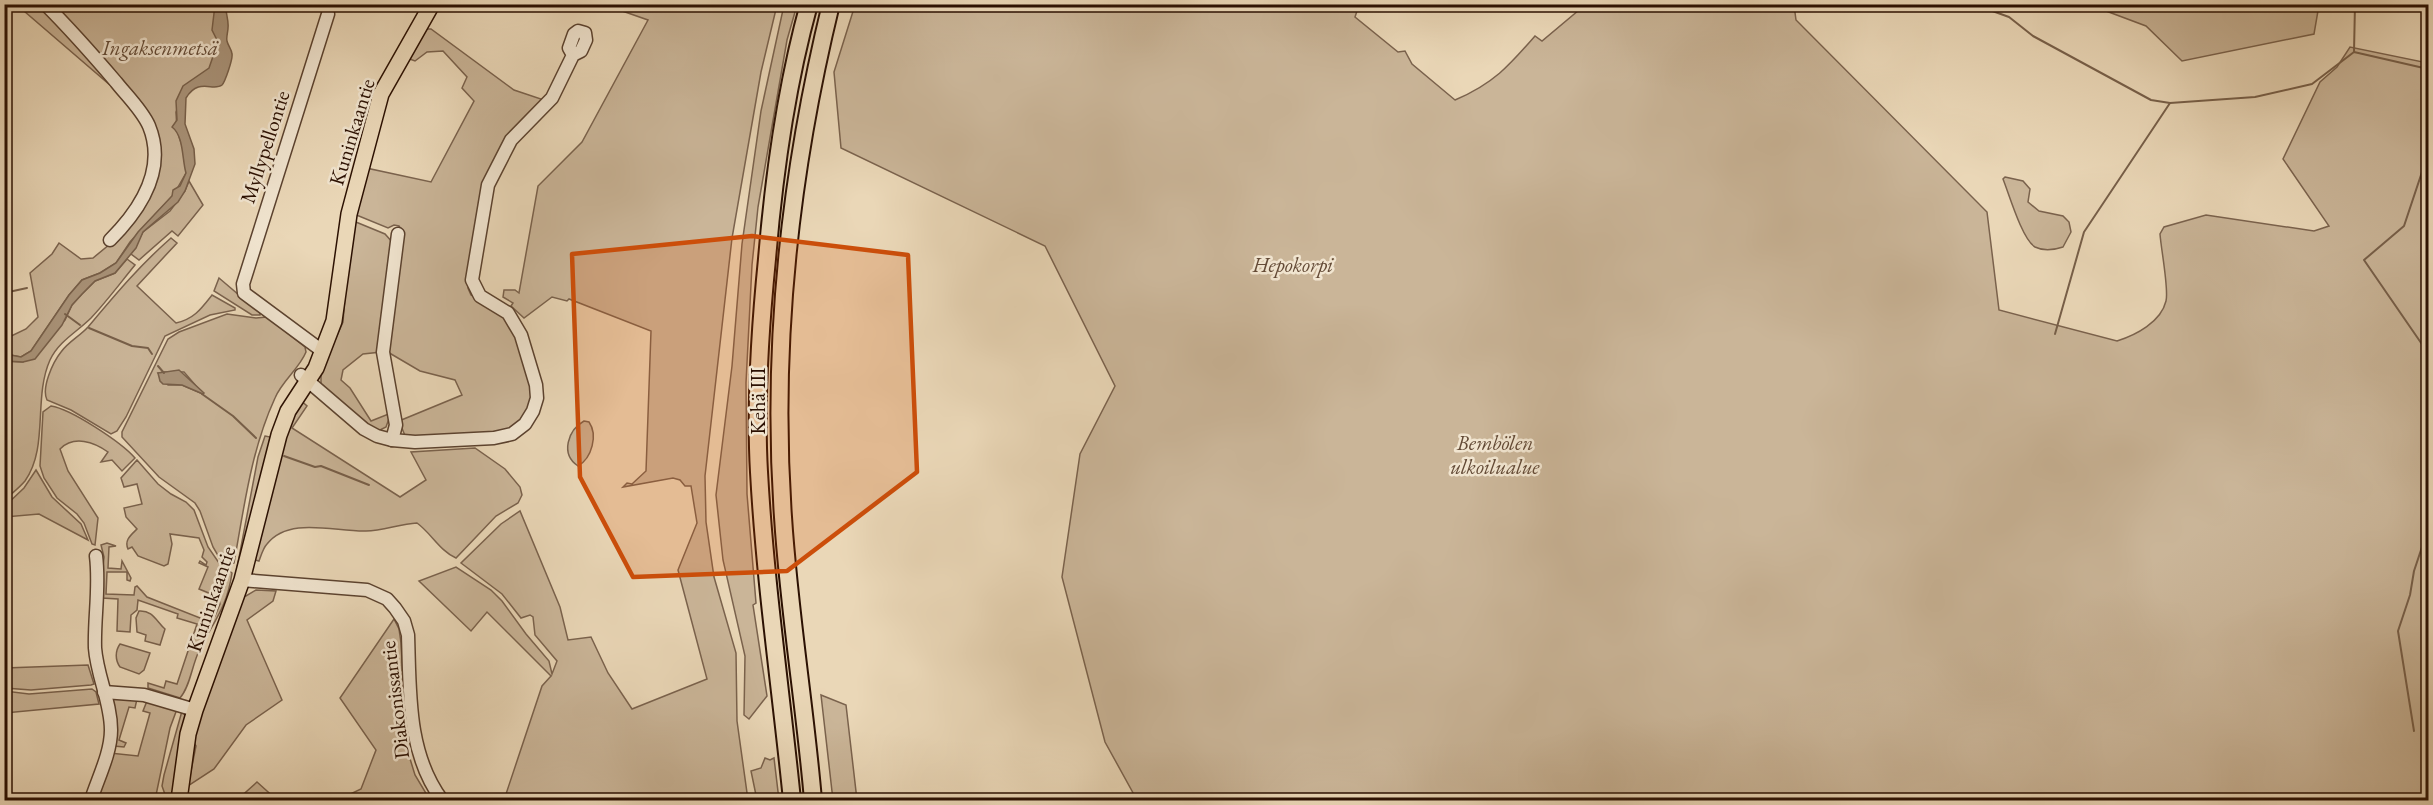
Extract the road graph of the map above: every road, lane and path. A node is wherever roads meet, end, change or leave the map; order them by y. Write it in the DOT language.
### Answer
graph roads {
  1 [pos="45,4"];
  2 [pos="432,4"];
  3 [pos="809,4"];
  4 [pos="831,4"];
  5 [pos="328,14"];
  6 [pos="573,55"];
  7 [pos="398,234"];
  8 [pos="110,240"];
  9 [pos="321,350"];
  10 [pos="305,377"];
  11 [pos="392,440"];
  12 [pos="96,556"];
  13 [pos="242,580"];
  14 [pos="104,692"];
  15 [pos="195,710"];
  16 [pos="91,801"];
  17 [pos="179,801"];
  18 [pos="442,801"];
  19 [pos="792,801"];
  20 [pos="813,801"];
  1 -- 8 [label="street"];
  2 -- 9 [label="main road, Kuninkaantie"];
  3 -- 19 [label="highway, Kehä III"];
  4 -- 20 [label="highway, Kehä III"];
  5 -- 9 [label="street, Myllypellontie"];
  6 -- 11 [label="street"];
  7 -- 11 [label="street"];
  9 -- 10 [label="main road, Kuninkaantie"];
  10 -- 11 [label="street"];
  10 -- 13 [label="main road, Kuninkaantie"];
  12 -- 14 [label="street"];
  13 -- 15 [label="main road, Kuninkaantie"];
  13 -- 18 [label="street, Diakonissantie"];
  14 -- 15 [label="street"];
  14 -- 16 [label="street"];
  15 -- 17 [label="main road, Kuninkaantie"];
}
